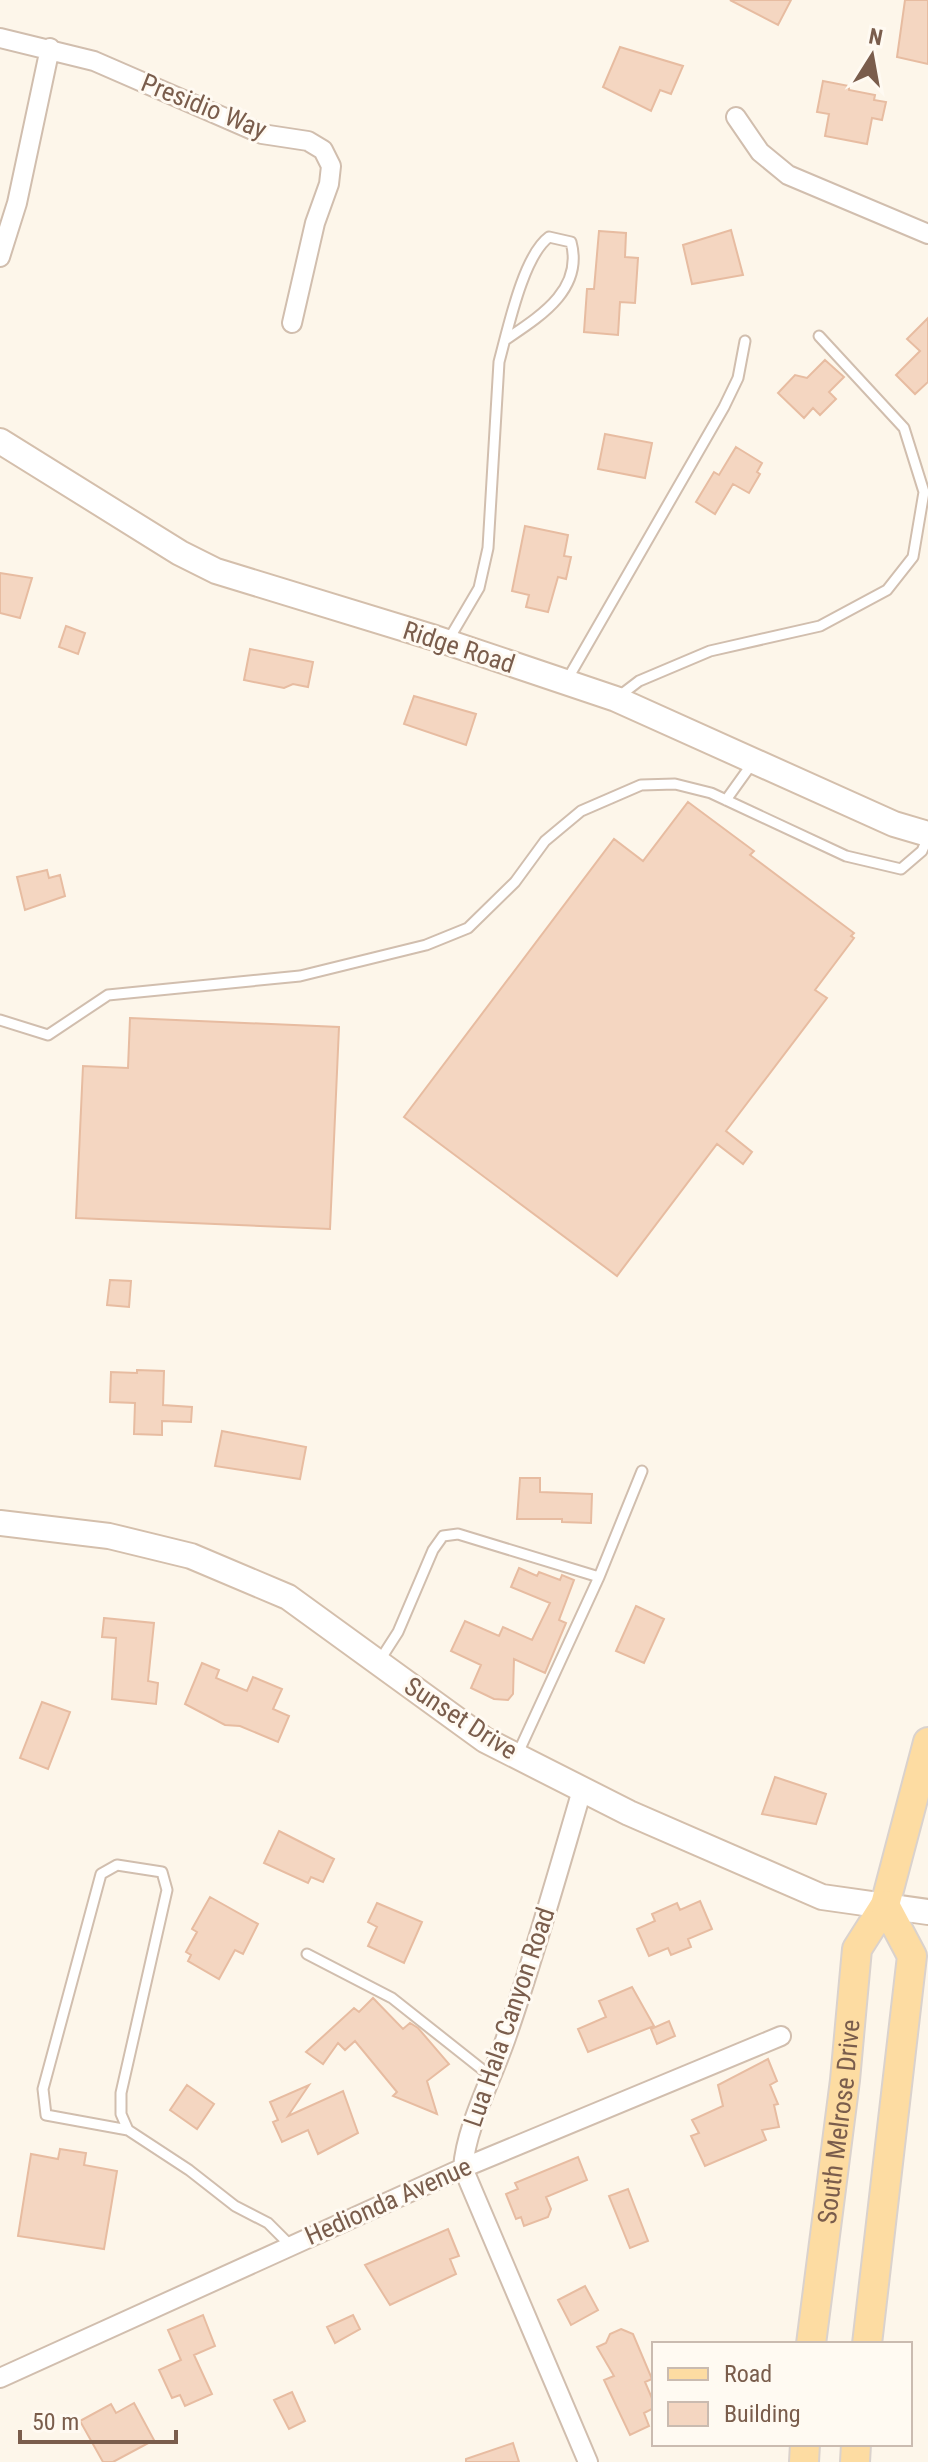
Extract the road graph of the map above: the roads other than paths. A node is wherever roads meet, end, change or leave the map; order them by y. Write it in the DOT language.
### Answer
graph roads {
  1 [pos="0,38"];
  2 [pos="50,48"];
  3 [pos="736,117"];
  4 [pos="928,234"];
  5 [pos="0,257"];
  6 [pos="292,323"];
  7 [pos="819,336"];
  8 [pos="505,340"];
  9 [pos="745,341"];
  10 [pos="0,441"];
  11 [pos="448,642"];
  12 [pos="565,682"];
  13 [pos="616,699"];
  14 [pos="754,761"];
  15 [pos="726,800"];
  16 [pos="928,836"];
  17 [pos="0,1020"];
  18 [pos="642,1471"];
  19 [pos="0,1523"];
  20 [pos="599,1577"];
  21 [pos="378,1663"];
  22 [pos="928,1742"];
  23 [pos="517,1756"];
  24 [pos="582,1790"];
  25 [pos="885,1905"];
  26 [pos="928,1912"];
  27 [pos="307,1954"];
  28 [pos="781,2036"];
  29 [pos="493,2078"];
  30 [pos="128,2130"];
  31 [pos="463,2168"];
  32 [pos="290,2245"];
  33 [pos="811,2342"];
  34 [pos="867,2342"];
  35 [pos="0,2378"];
  36 [pos="588,2462"];
  1 -- 2 [label="street, Presidio Way"];
  2 -- 5 [label="street"];
  2 -- 6 [label="street, Presidio Way"];
  3 -- 4 [label="street"];
  7 -- 13 [label="lane"];
  8 -- 8 [label="lane"];
  8 -- 11 [label="lane"];
  9 -- 12 [label="lane"];
  10 -- 11 [label="main road, Ridge Road"];
  11 -- 12 [label="main road, Ridge Road"];
  12 -- 13 [label="main road, Ridge Road"];
  13 -- 14 [label="main road, Ridge Road"];
  14 -- 15 [label="lane"];
  14 -- 16 [label="main road, Ridge Road"];
  15 -- 16 [label="lane"];
  15 -- 17 [label="lane"];
  18 -- 20 [label="lane"];
  19 -- 21 [label="main road, Sunset Drive"];
  20 -- 21 [label="lane"];
  20 -- 23 [label="lane"];
  21 -- 23 [label="main road, Sunset Drive"];
  22 -- 25 [label="main road, South Melrose Drive"];
  23 -- 24 [label="main road, Sunset Drive"];
  24 -- 25 [label="main road, Sunset Drive"];
  24 -- 29 [label="street, Lua Hala Canyon Road"];
  25 -- 26 [label="main road, Sunset Drive"];
  25 -- 33 [label="main road, South Melrose Drive"];
  25 -- 34 [label="main road, South Melrose Drive"];
  27 -- 29 [label="lane"];
  28 -- 31 [label="street, Hedionda Avenue"];
  29 -- 31 [label="street, Lua Hala Canyon Road"];
  30 -- 30 [label="lane"];
  30 -- 32 [label="lane"];
  31 -- 32 [label="street, Hedionda Avenue"];
  31 -- 36 [label="street"];
  32 -- 35 [label="street, Hedionda Avenue"];
}
